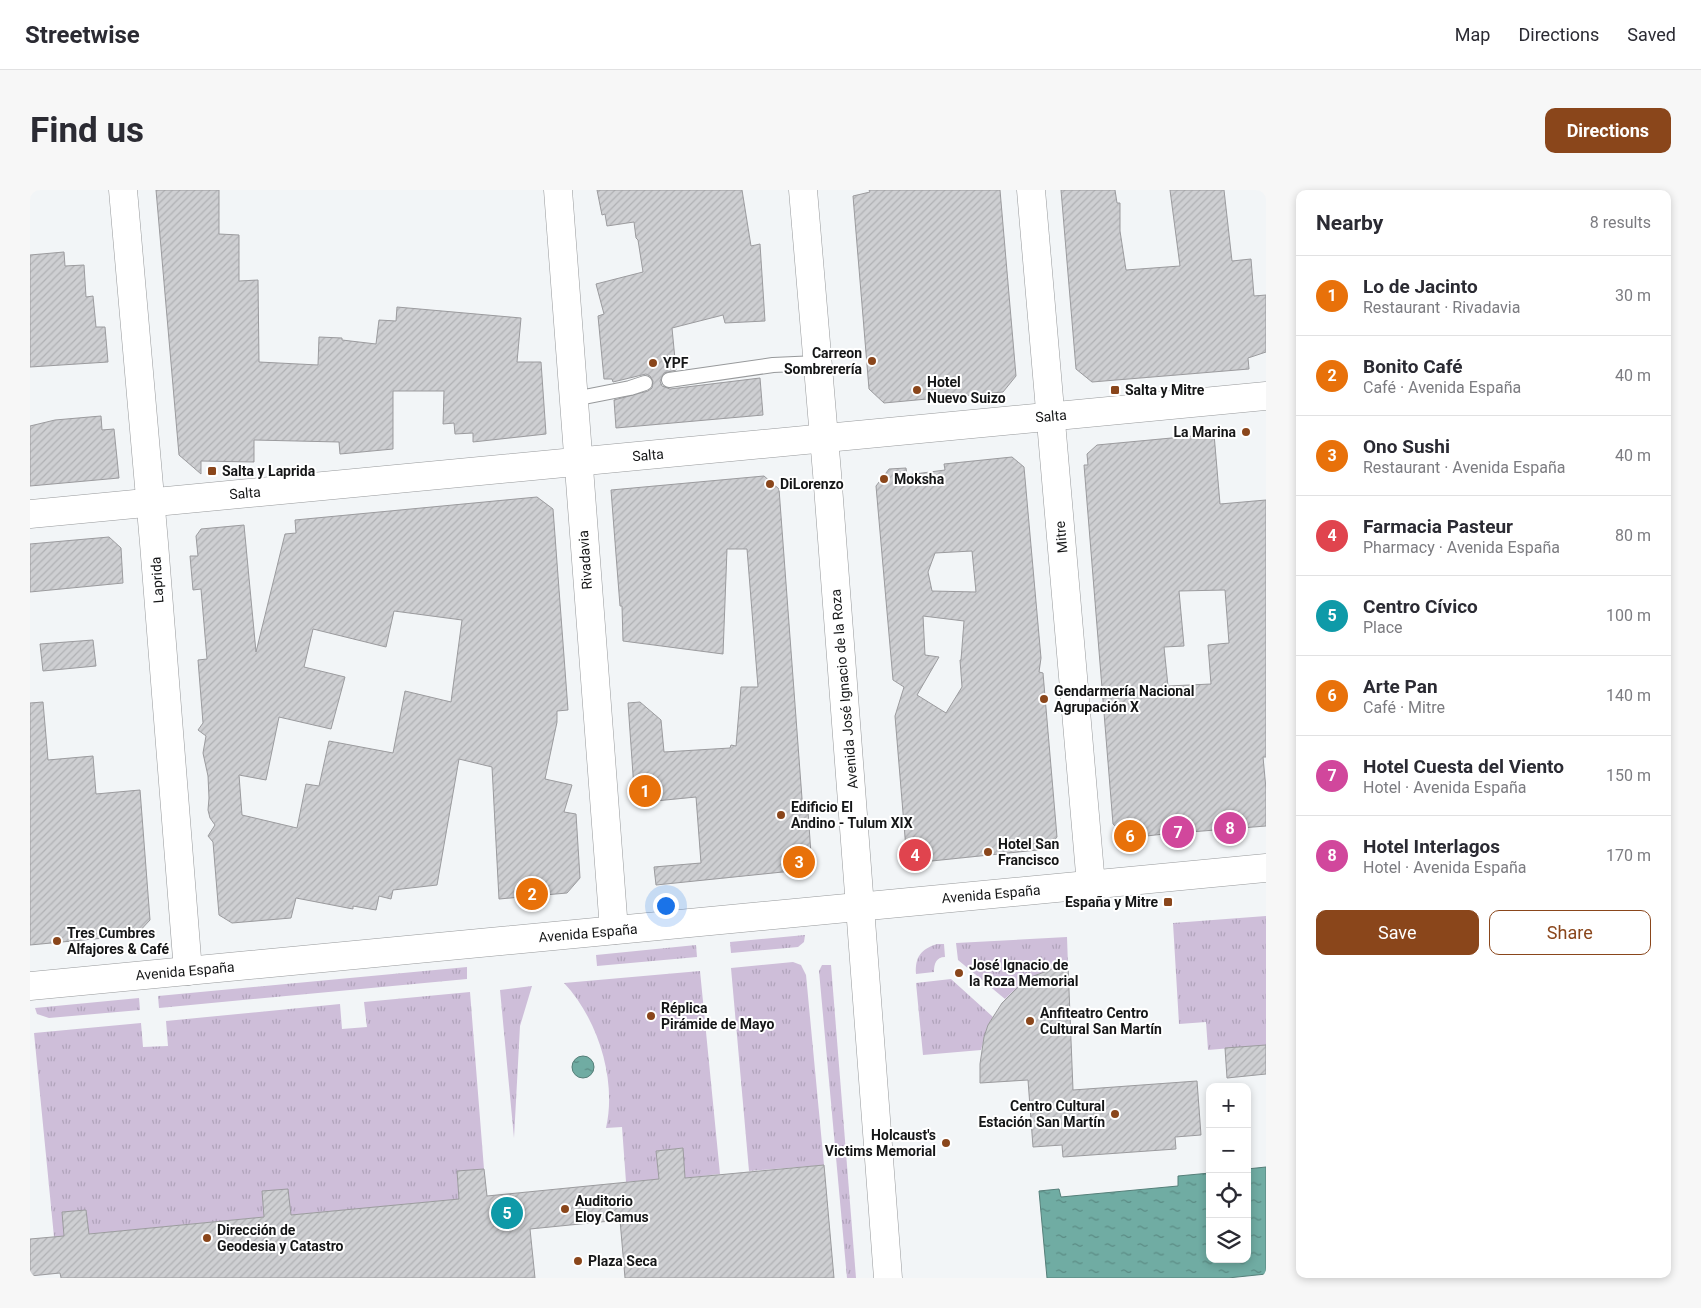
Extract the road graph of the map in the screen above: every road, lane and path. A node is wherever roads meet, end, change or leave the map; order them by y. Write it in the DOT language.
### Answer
graph roads {
  1 [pos="123,190"];
  2 [pos="558,190"];
  3 [pos="803,190"];
  4 [pos="1032,190"];
  5 [pos="817,363"];
  6 [pos="669,380"];
  7 [pos="645,383"];
  8 [pos="1266,396"];
  9 [pos="574,399"];
  10 [pos="1051,416"];
  11 [pos="823,438"];
  12 [pos="578,462"];
  13 [pos="150,502"];
  14 [pos="30,514"];
  15 [pos="1266,868"];
  16 [pos="1091,884"];
  17 [pos="860,907"];
  18 [pos="614,930"];
  19 [pos="188,971"];
  20 [pos="30,986"];
  21 [pos="888,1278"];
  1 -- 13 [label="main road, Laprida"];
  2 -- 9 [label="main road, Rivadavia"];
  3 -- 5 [label="main road, Avenida José Ignacio de la Roza"];
  4 -- 10 [label="main road, Mitre"];
  5 -- 6 [label="lane"];
  5 -- 11 [label="main road, Avenida José Ignacio de la Roza"];
  7 -- 9 [label="lane"];
  8 -- 10 [label="main road, Salta"];
  9 -- 12 [label="main road, Rivadavia"];
  10 -- 11 [label="main road, Salta"];
  10 -- 16 [label="main road, Mitre"];
  11 -- 12 [label="main road, Salta"];
  11 -- 17 [label="main road, Avenida José Ignacio de la Roza"];
  12 -- 13 [label="main road, Salta"];
  12 -- 18 [label="main road, Rivadavia"];
  13 -- 14 [label="main road, Salta"];
  13 -- 19 [label="main road, Laprida"];
  15 -- 16 [label="main road, Avenida España"];
  16 -- 17 [label="main road, Avenida España"];
  17 -- 18 [label="main road, Avenida España"];
  17 -- 21 [label="main road, Avenida José Ignacio de la Roza"];
  18 -- 19 [label="main road, Avenida España"];
  19 -- 20 [label="main road, Avenida España"];
}
